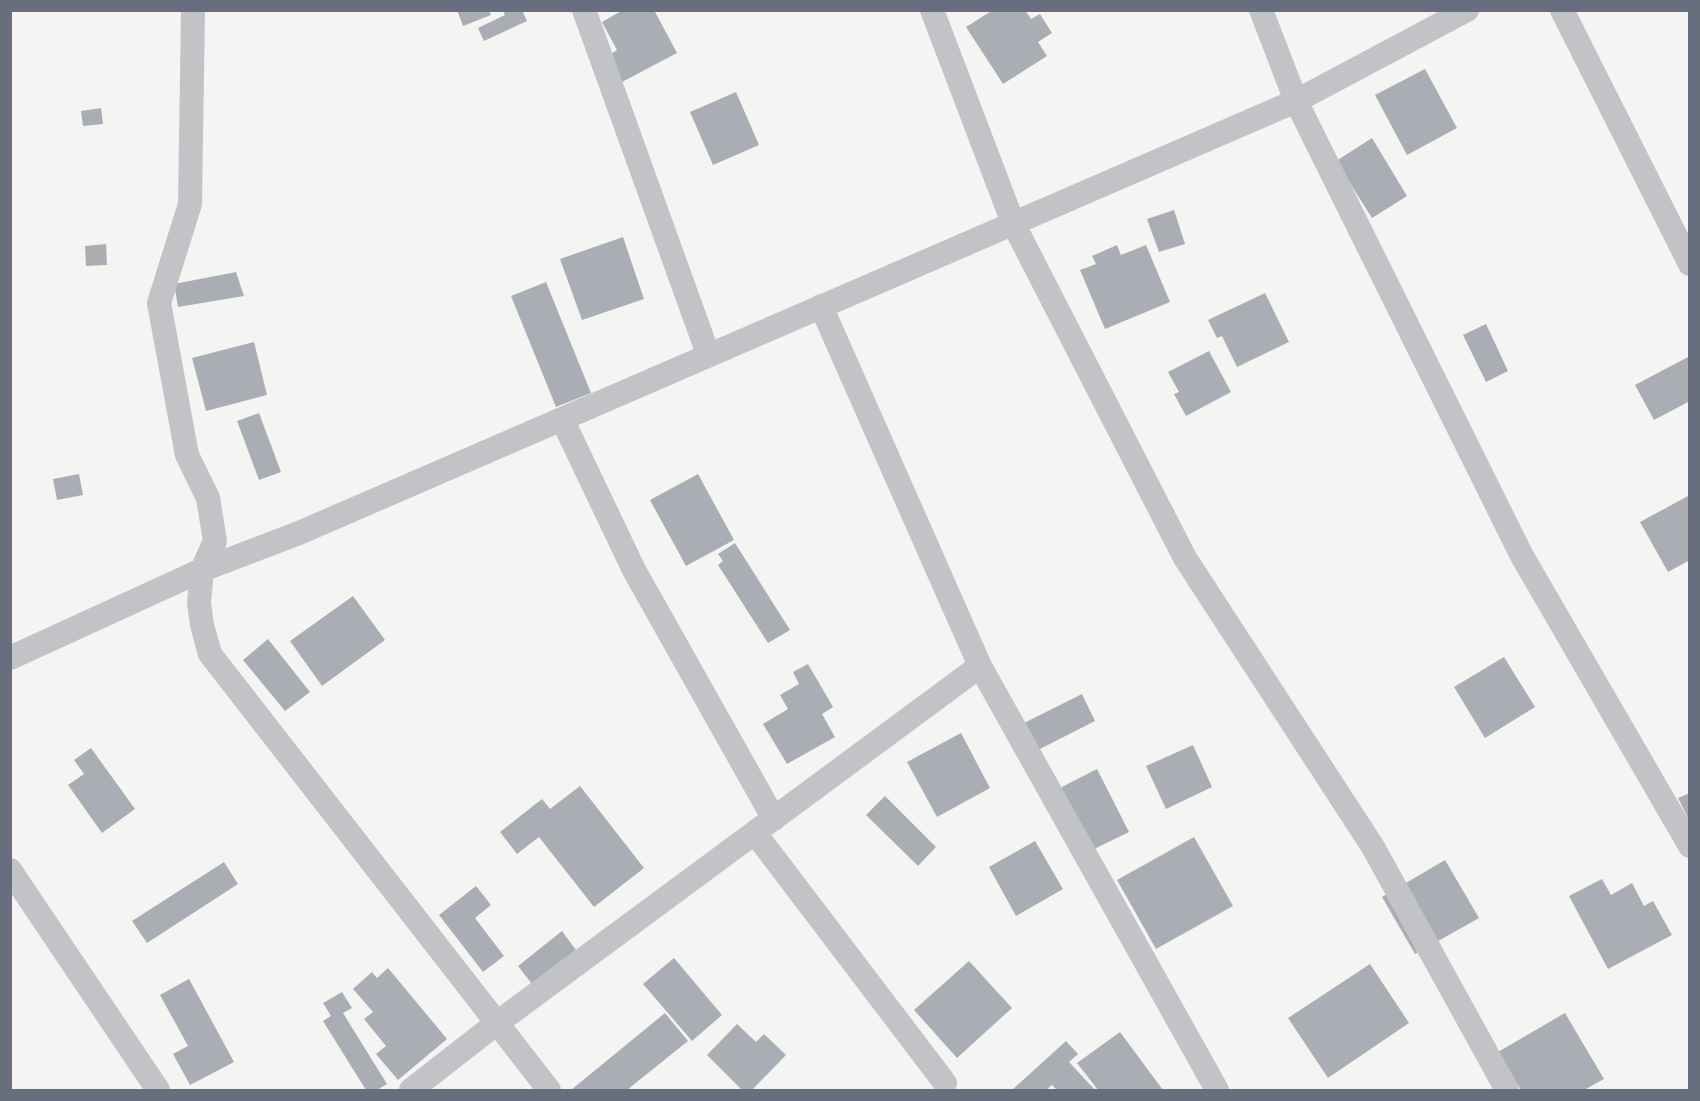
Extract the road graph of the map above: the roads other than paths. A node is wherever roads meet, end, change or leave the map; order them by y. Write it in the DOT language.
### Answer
graph roads {
  1 [pos="193,10"];
  2 [pos="584,10"];
  3 [pos="932,10"];
  4 [pos="1261,10"];
  5 [pos="1467,10"];
  6 [pos="1562,10"];
  7 [pos="1296,101"];
  8 [pos="1013,223"];
  9 [pos="1689,264"];
  10 [pos="821,306"];
  11 [pos="708,354"];
  12 [pos="562,419"];
  13 [pos="202,570"];
  14 [pos="10,658"];
  15 [pos="980,666"];
  16 [pos="774,819"];
  17 [pos="755,833"];
  18 [pos="1689,846"];
  19 [pos="10,870"];
  20 [pos="497,1023"];
  21 [pos="945,1083"];
  22 [pos="158,1090"];
  23 [pos="411,1090"];
  24 [pos="549,1090"];
  25 [pos="1218,1090"];
  26 [pos="1507,1090"];
  1 -- 13 [label="street"];
  2 -- 11 [label="street"];
  3 -- 8 [label="street"];
  4 -- 7 [label="street"];
  5 -- 7 [label="street"];
  6 -- 9 [label="street"];
  7 -- 8 [label="street"];
  7 -- 18 [label="street"];
  8 -- 10 [label="street"];
  8 -- 26 [label="street"];
  10 -- 11 [label="street"];
  10 -- 15 [label="street"];
  11 -- 12 [label="street"];
  12 -- 13 [label="street"];
  12 -- 16 [label="street"];
  13 -- 14 [label="street"];
  13 -- 20 [label="street"];
  15 -- 16 [label="street"];
  15 -- 25 [label="street"];
  16 -- 17 [label="street"];
  17 -- 20 [label="street"];
  17 -- 21 [label="street"];
  19 -- 22 [label="street"];
  20 -- 23 [label="street"];
  20 -- 24 [label="street"];
}
